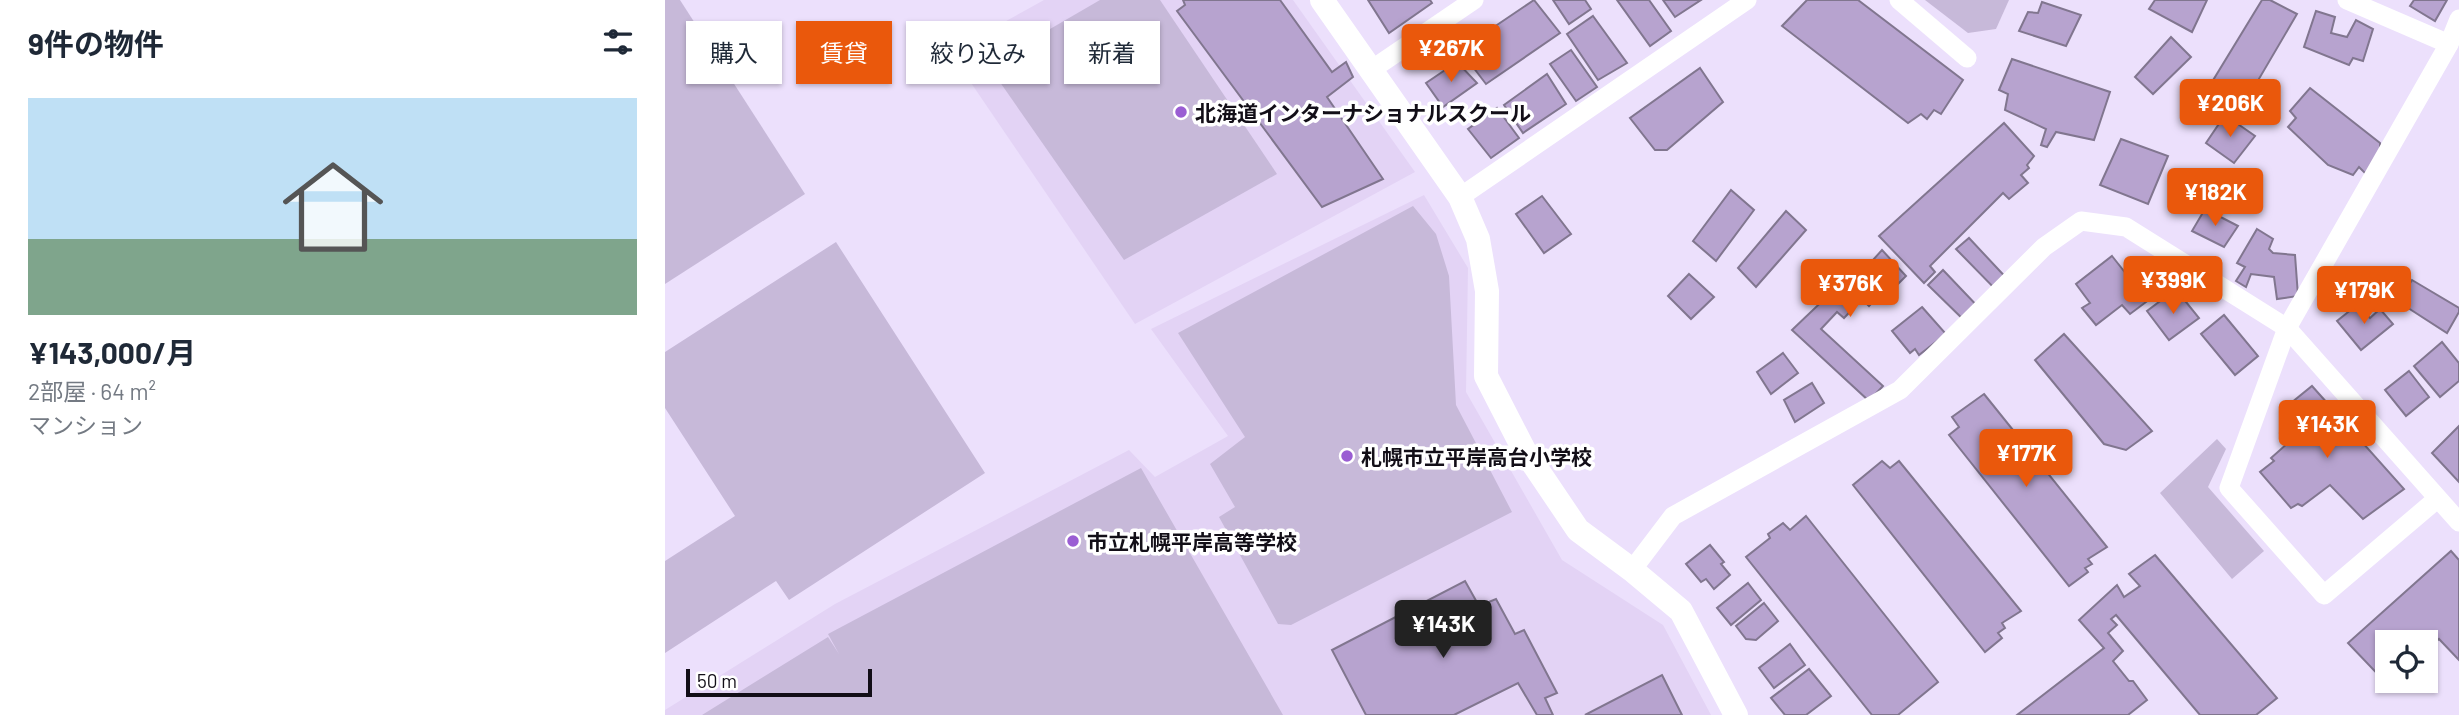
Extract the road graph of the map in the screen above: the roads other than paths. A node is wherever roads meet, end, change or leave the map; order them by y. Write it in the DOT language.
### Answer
graph roads {
  1 [pos="1322,0"];
  2 [pos="1474,0"];
  3 [pos="1747,0"];
  4 [pos="1899,0"];
  5 [pos="2347,0"];
  6 [pos="2459,19"];
  7 [pos="2449,44"];
  8 [pos="1967,58"];
  9 [pos="1371,70"];
  10 [pos="1460,197"];
  11 [pos="2287,328"];
  12 [pos="2437,499"];
  13 [pos="2459,522"];
  14 [pos="1632,570"];
  15 [pos="1736,715"];
  1 -- 9 [label="street"];
  2 -- 9 [label="street"];
  3 -- 10 [label="street"];
  4 -- 8 [label="street"];
  5 -- 7 [label="street"];
  6 -- 7 [label="street"];
  7 -- 11 [label="street"];
  9 -- 10 [label="street"];
  10 -- 14 [label="street"];
  11 -- 12 [label="street"];
  11 -- 12 [label="street"];
  11 -- 14 [label="street"];
  12 -- 13 [label="street"];
  14 -- 15 [label="street"];
}
